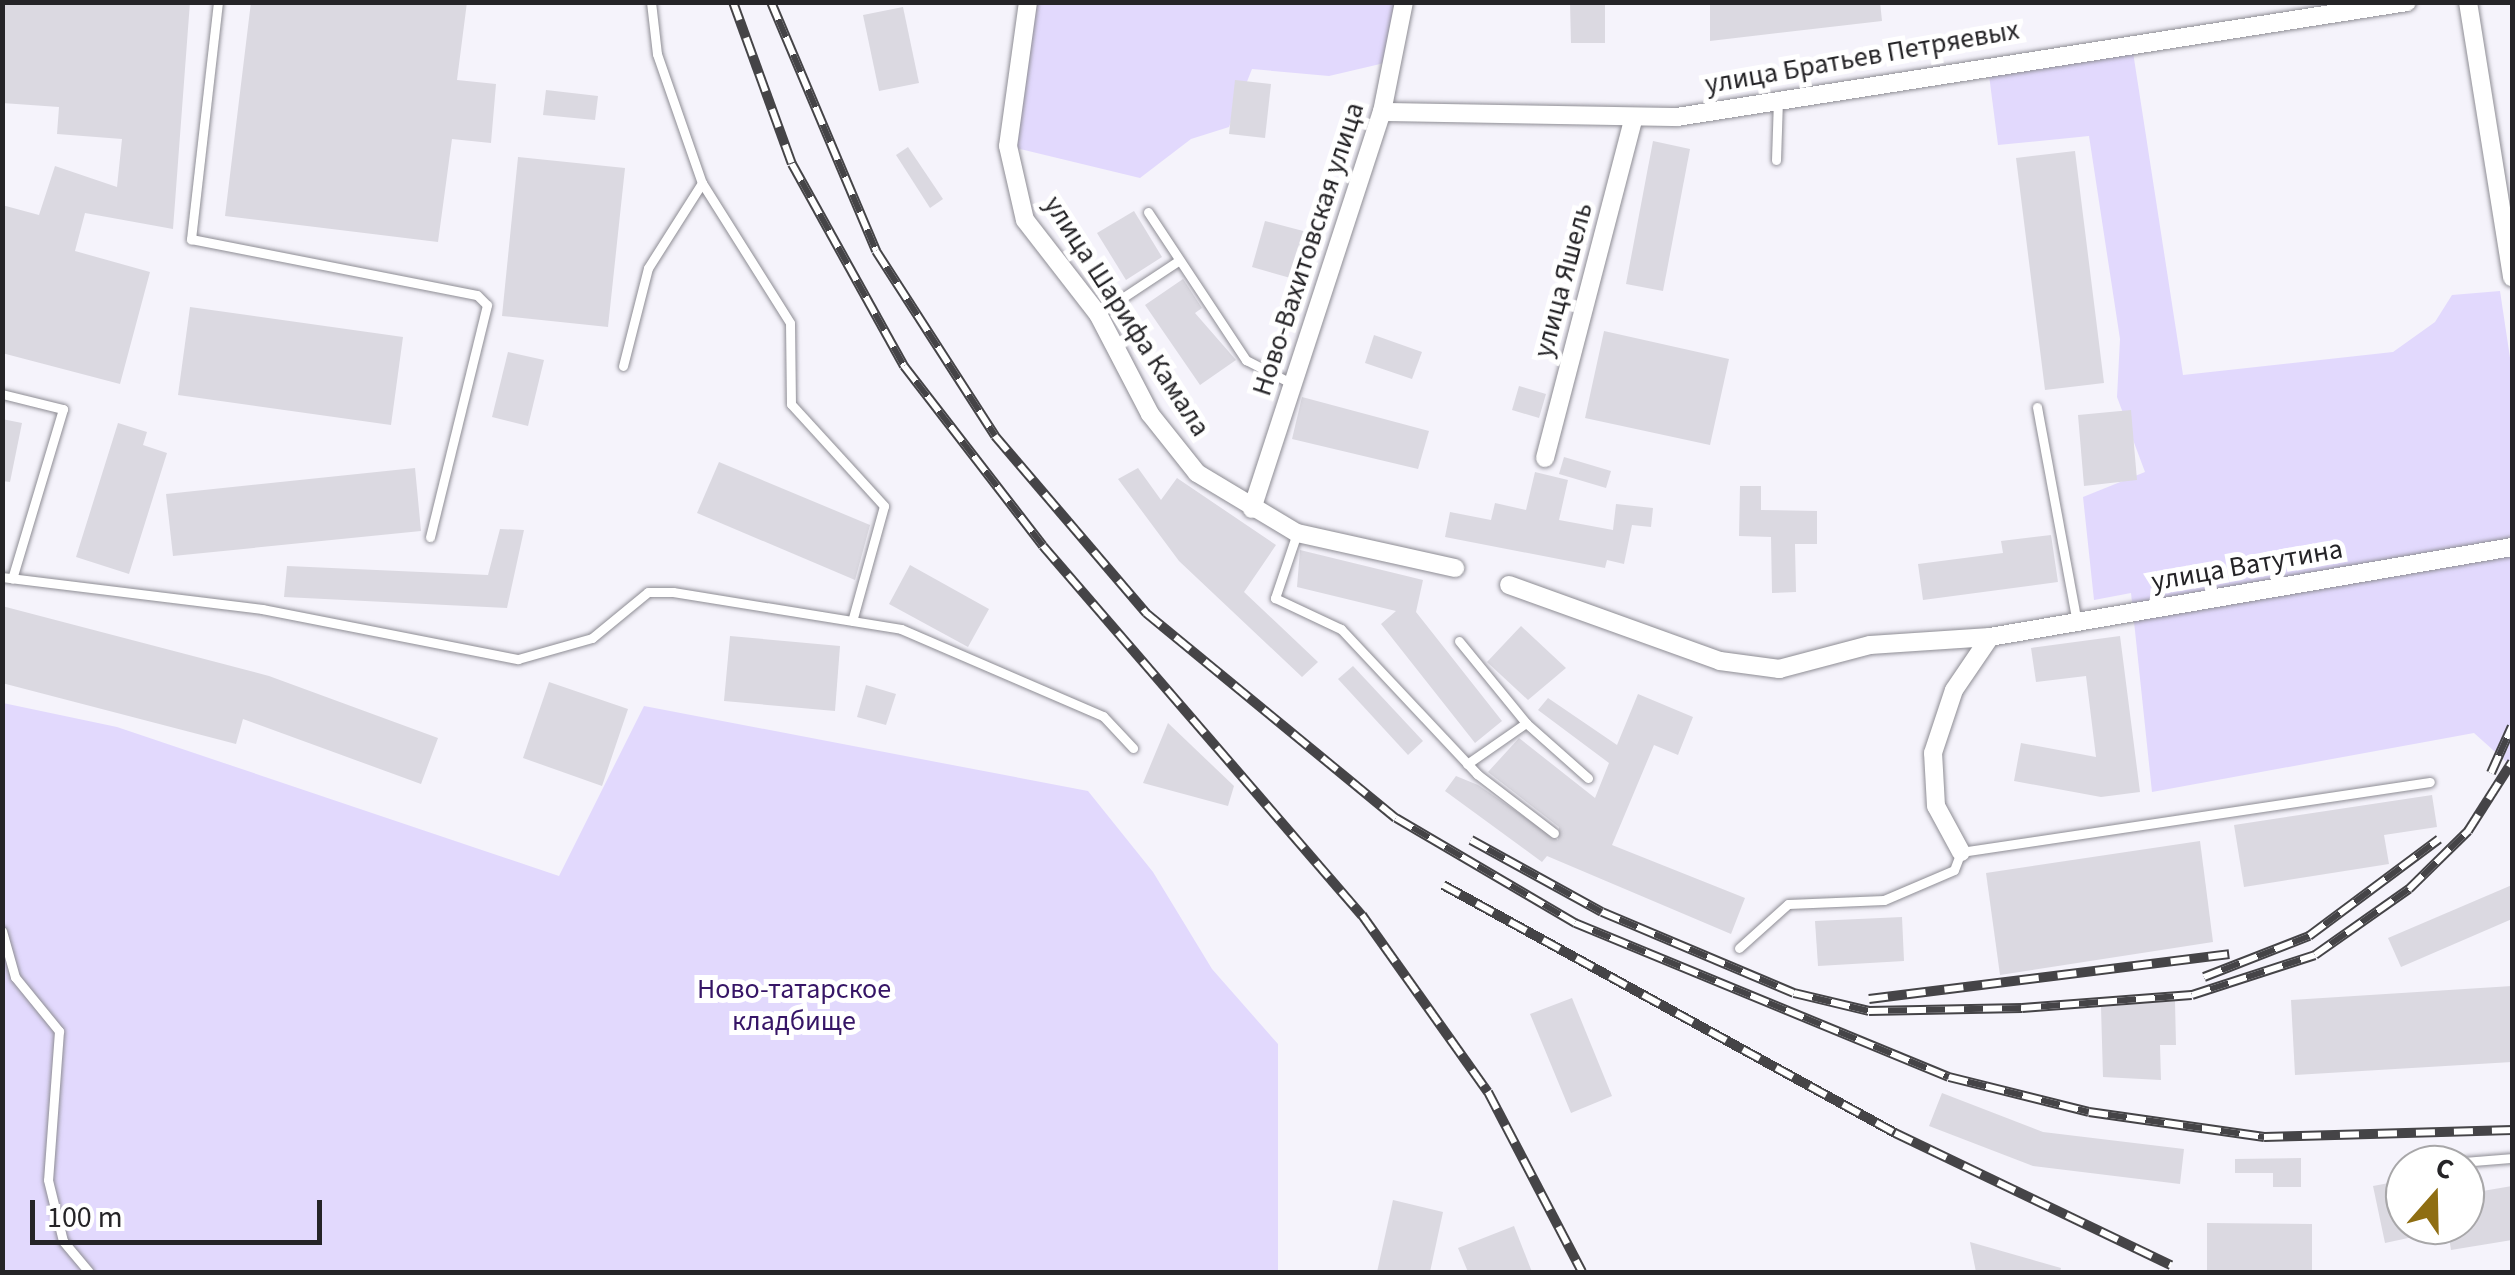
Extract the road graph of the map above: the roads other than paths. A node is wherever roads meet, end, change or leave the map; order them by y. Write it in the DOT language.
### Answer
graph roads {
  1 [pos="218,2"];
  2 [pos="651,2"];
  3 [pos="1028,2"];
  4 [pos="1404,2"];
  5 [pos="2468,2"];
  6 [pos="2405,3"];
  7 [pos="1778,99"];
  8 [pos="1382,112"];
  9 [pos="1634,117"];
  10 [pos="1776,160"];
  11 [pos="702,183"];
  12 [pos="1148,212"];
  13 [pos="1178,261"];
  14 [pos="2512,278"];
  15 [pos="1098,314"];
  16 [pos="622,366"];
  17 [pos="1293,384"];
  18 [pos="2,394"];
  19 [pos="2037,407"];
  20 [pos="1545,458"];
  21 [pos="1252,509"];
  22 [pos="1297,533"];
  23 [pos="430,536"];
  24 [pos="2512,547"];
  25 [pos="1454,568"];
  26 [pos="7,578"];
  27 [pos="1509,584"];
  28 [pos="852,621"];
  29 [pos="2077,622"];
  30 [pos="1990,638"];
  31 [pos="1460,641"];
  32 [pos="1526,723"];
  33 [pos="1133,748"];
  34 [pos="1467,764"];
  35 [pos="1588,778"];
  36 [pos="2430,782"];
  37 [pos="1554,833"];
  38 [pos="1957,861"];
  39 [pos="1957,884"];
  40 [pos="2,930"];
  41 [pos="1740,948"];
  42 [pos="2512,1158"];
  43 [pos="2485,1160"];
  44 [pos="89,1272"];
  1 -- 23 [label="lane"];
  2 -- 11 [label="lane"];
  3 -- 15 [label="street, улица Шарифа Камала"];
  4 -- 8 [label="street, Ново-Вахитовская улица"];
  5 -- 14 [label="street"];
  6 -- 7 [label="street, улица Братьев Петряевых"];
  7 -- 9 [label="street, улица Братьев Петряевых"];
  7 -- 10 [label="lane"];
  8 -- 9 [label="street, улица Братьев Петряевых"];
  8 -- 17 [label="street, Ново-Вахитовская улица"];
  9 -- 20 [label="street, улица Яшель"];
  11 -- 16 [label="lane"];
  11 -- 28 [label="lane"];
  12 -- 13 [label="lane"];
  13 -- 15 [label="lane"];
  13 -- 17 [label="lane"];
  15 -- 21 [label="street, улица Шарифа Камала"];
  17 -- 21 [label="street, Ново-Вахитовская улица"];
  18 -- 26 [label="lane"];
  19 -- 29 [label="lane"];
  21 -- 22 [label="street, улица Шарифа Камала"];
  22 -- 25 [label="street, улица Шарифа Камала"];
  22 -- 34 [label="lane"];
  24 -- 29 [label="street, улица Ватутина"];
  26 -- 28 [label="lane"];
  27 -- 30 [label="street, улица Ватутина"];
  28 -- 33 [label="lane"];
  29 -- 30 [label="street, улица Ватутина"];
  30 -- 38 [label="street"];
  31 -- 32 [label="lane"];
  32 -- 34 [label="lane"];
  32 -- 35 [label="lane"];
  34 -- 37 [label="lane"];
  36 -- 38 [label="lane"];
  38 -- 39 [label="lane"];
  38 -- 41 [label="lane"];
  40 -- 44 [label="lane"];
  42 -- 43 [label="lane"];
}
